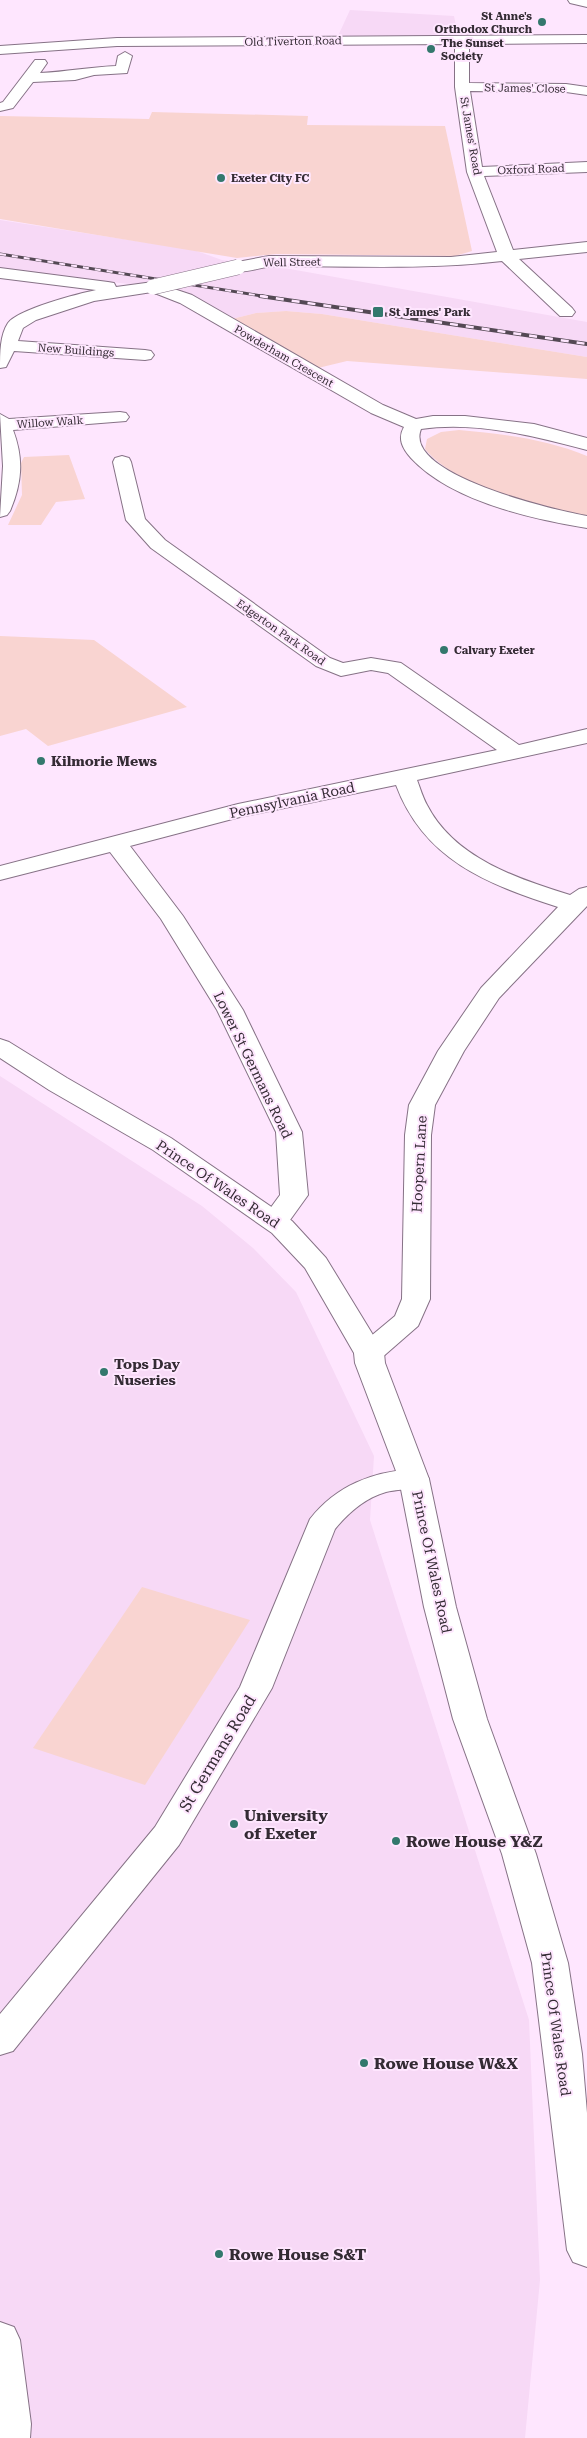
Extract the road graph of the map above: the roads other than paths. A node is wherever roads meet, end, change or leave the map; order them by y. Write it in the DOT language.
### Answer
graph roads {
  1 [pos="575,0"];
  2 [pos="587,3"];
  3 [pos="587,39"];
  4 [pos="462,40"];
  5 [pos="50,47"];
  6 [pos="0,50"];
  7 [pos="125,56"];
  8 [pos="31,78"];
  9 [pos="462,87"];
  10 [pos="587,91"];
  11 [pos="0,107"];
  12 [pos="587,167"];
  13 [pos="475,172"];
  14 [pos="587,247"];
  15 [pos="507,257"];
  16 [pos="0,273"];
  17 [pos="153,287"];
  18 [pos="122,291"];
  19 [pos="566,312"];
  20 [pos="8,324"];
  21 [pos="6,345"];
  22 [pos="145,355"];
  23 [pos="0,363"];
  24 [pos="120,417"];
  25 [pos="1,422"];
  26 [pos="414,425"];
  27 [pos="587,444"];
  28 [pos="122,462"];
  29 [pos="0,511"];
  30 [pos="587,522"];
  31 [pos="587,736"];
  32 [pos="515,753"];
  33 [pos="405,777"];
  34 [pos="115,843"];
  35 [pos="0,873"];
  36 [pos="580,899"];
  37 [pos="0,1047"];
  38 [pos="275,1221"];
  39 [pos="369,1353"];
  40 [pos="414,1479"];
  41 [pos="0,2040"];
  42 [pos="587,2250"];
  43 [pos="0,2340"];
  44 [pos="9,2438"];
  1 -- 2 [label="street"];
  3 -- 4 [label="street, Old Tiverton Road"];
  4 -- 5 [label="street, Old Tiverton Road"];
  4 -- 9 [label="street, St James' Road"];
  5 -- 6 [label="street, Old Tiverton Road"];
  5 -- 8 [label="street"];
  7 -- 8 [label="street"];
  8 -- 11 [label="street"];
  9 -- 10 [label="street, St James' Close"];
  9 -- 13 [label="street, St James' Road"];
  12 -- 13 [label="street, Oxford Road"];
  13 -- 15 [label="street, St James' Road"];
  14 -- 15 [label="street, Well Street"];
  15 -- 17 [label="street, Well Street, bridge"];
  15 -- 19 [label="street"];
  16 -- 18 [label="street"];
  17 -- 18 [label="street, Well Street"];
  17 -- 26 [label="street, Powderham Crescent"];
  18 -- 20 [label="street, Well Street"];
  20 -- 21 [label="street, Well Street"];
  21 -- 22 [label="street, New Buildings"];
  21 -- 23 [label="street, Well Street"];
  24 -- 25 [label="street, Willow Walk"];
  25 -- 29 [label="street"];
  26 -- 27 [label="street"];
  26 -- 30 [label="street"];
  28 -- 32 [label="street, Edgerton Park Road"];
  31 -- 32 [label="street, Pennsylvania Road"];
  32 -- 33 [label="street, Pennsylvania Road"];
  33 -- 34 [label="street, Pennsylvania Road"];
  33 -- 36 [label="street"];
  34 -- 35 [label="street, Pennsylvania Road"];
  34 -- 38 [label="street, Lower St Germans Road"];
  36 -- 39 [label="street, Hoopern Lane"];
  37 -- 38 [label="street, Prince Of Wales Road"];
  38 -- 39 [label="street, Prince Of Wales Road"];
  39 -- 40 [label="street, Prince Of Wales Road"];
  40 -- 41 [label="street, St Germans Road"];
  40 -- 42 [label="street, Prince Of Wales Road"];
  43 -- 44 [label="street"];
}
